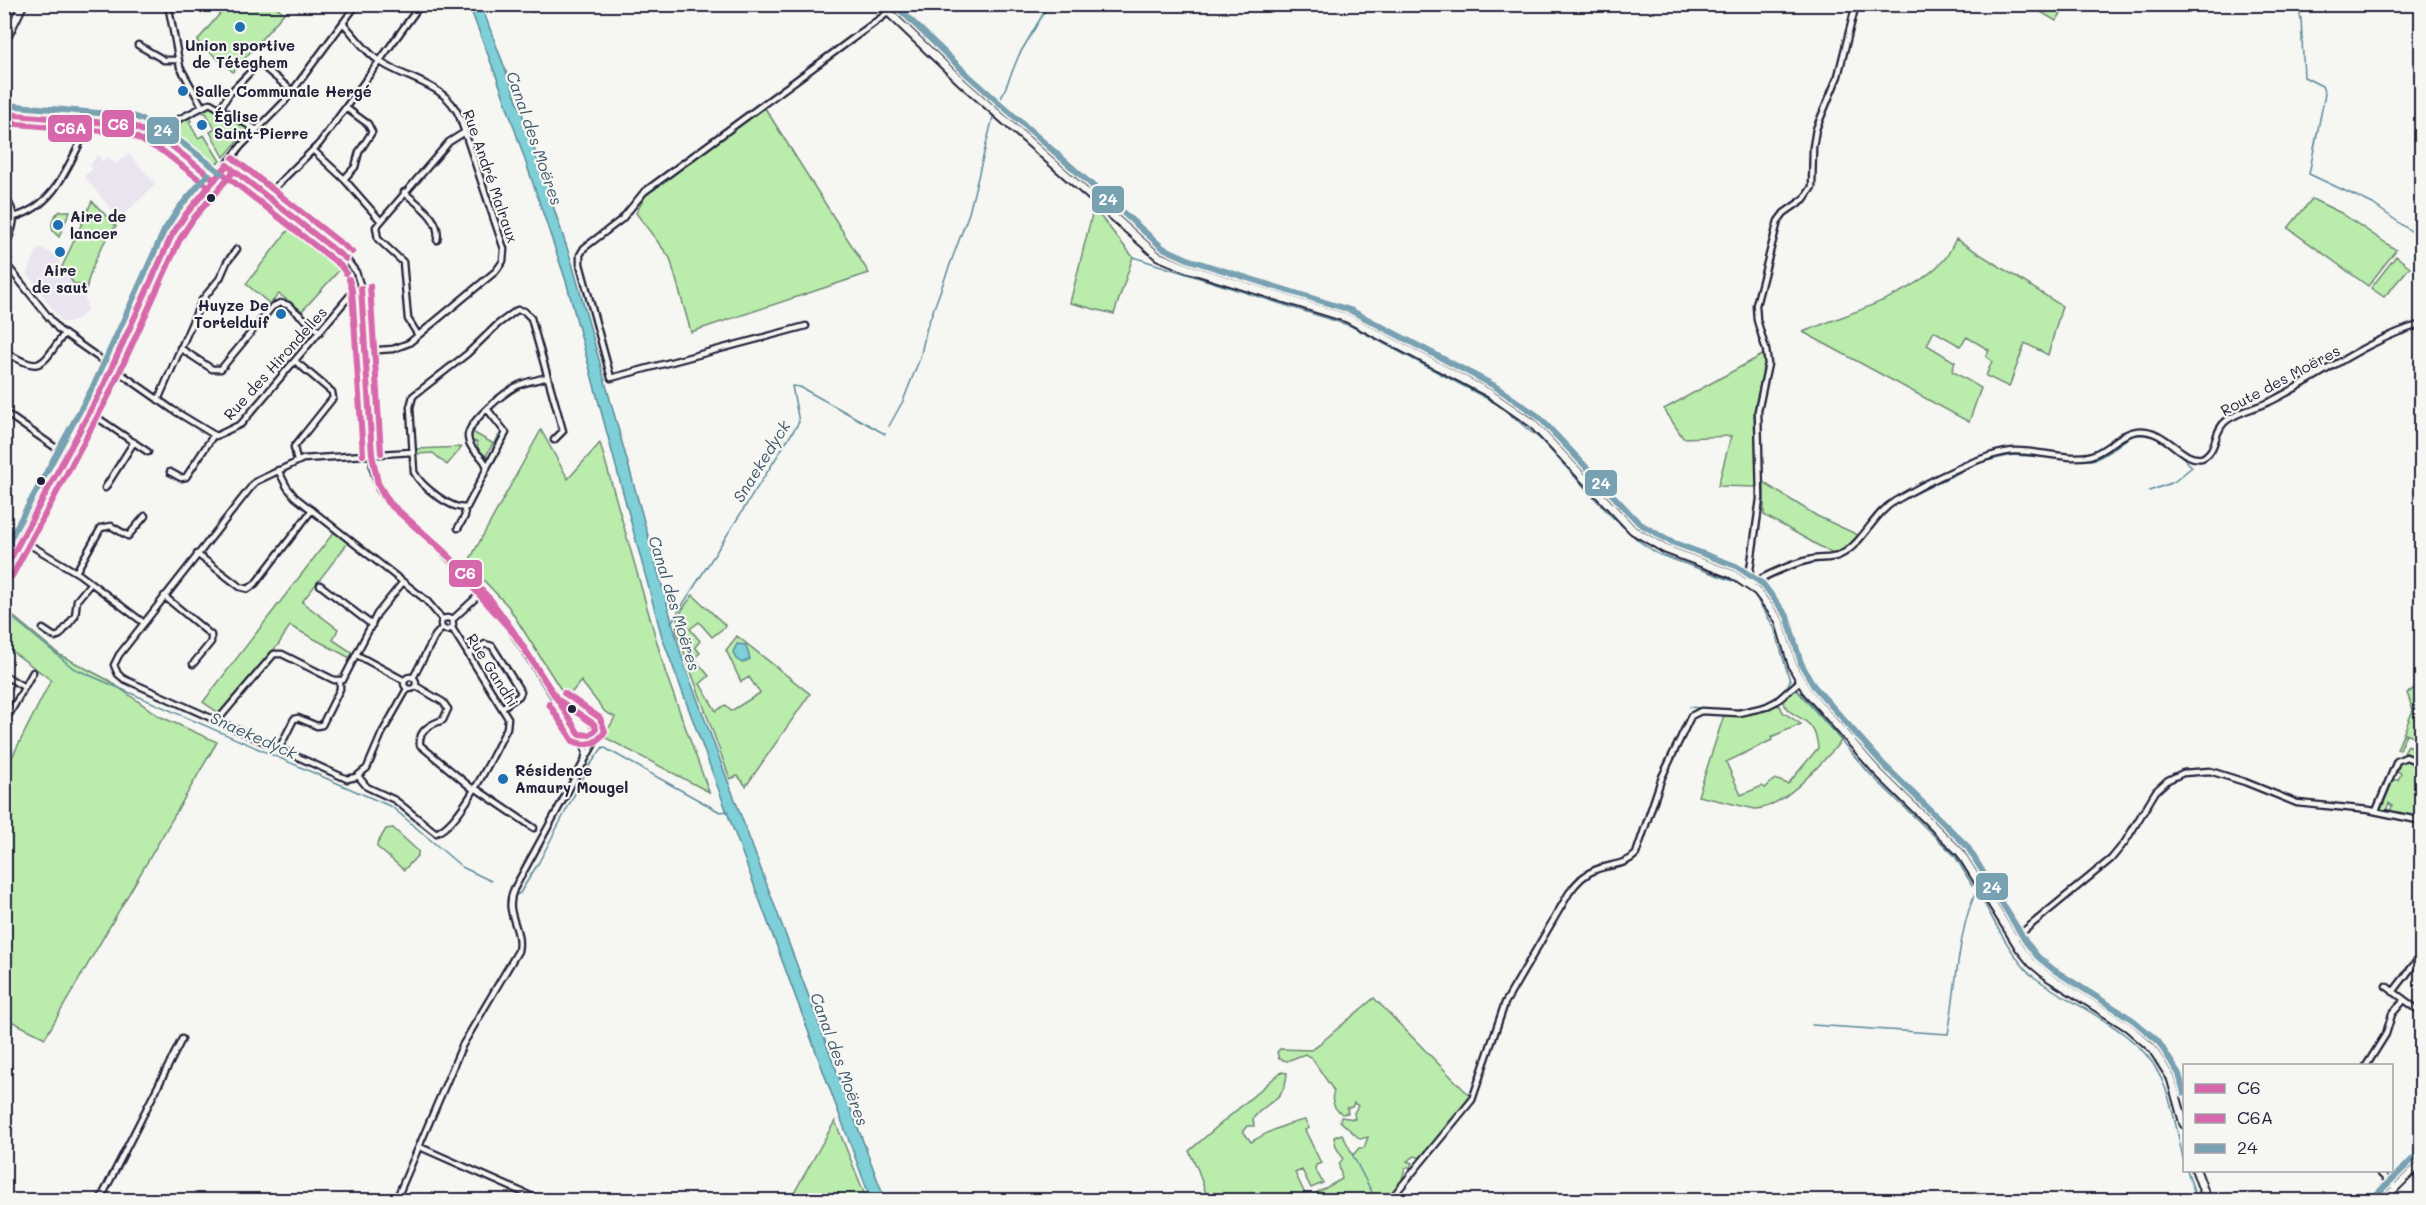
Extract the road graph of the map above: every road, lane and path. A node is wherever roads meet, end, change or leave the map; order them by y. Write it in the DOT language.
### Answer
graph roads {
  1 [pos="23,4"];
  2 [pos="168,4"];
  3 [pos="357,4"];
  4 [pos="421,4"];
  5 [pos="880,4"];
  6 [pos="1856,4"];
  7 [pos="888,12"];
  8 [pos="343,23"];
  9 [pos="7,29"];
  10 [pos="4,43"];
  11 [pos="138,45"];
  12 [pos="179,60"];
  13 [pos="380,62"];
  14 [pos="292,91"];
  15 [pos="202,106"];
  16 [pos="221,107"];
  17 [pos="346,108"];
  18 [pos="4,114"];
  19 [pos="88,120"];
  20 [pos="257,130"];
  21 [pos="465,132"];
  22 [pos="154,135"];
  23 [pos="313,150"];
  24 [pos="227,165"];
  25 [pos="344,179"];
  26 [pos="215,180"];
  27 [pos="405,192"];
  28 [pos="266,196"];
  29 [pos="4,197"];
  30 [pos="14,217"];
  31 [pos="380,220"];
  32 [pos="437,240"];
  33 [pos="4,249"];
  34 [pos="237,249"];
  35 [pos="4,254"];
  36 [pos="5,264"];
  37 [pos="361,288"];
  38 [pos="2421,324"];
  39 [pos="806,326"];
  40 [pos="320,332"];
  41 [pos="64,334"];
  42 [pos="418,335"];
  43 [pos="180,348"];
  44 [pos="4,351"];
  45 [pos="365,351"];
  46 [pos="295,361"];
  47 [pos="112,368"];
  48 [pos="547,377"];
  49 [pos="158,399"];
  50 [pos="488,410"];
  51 [pos="4,412"];
  52 [pos="89,412"];
  53 [pos="213,436"];
  54 [pos="554,441"];
  55 [pos="134,442"];
  56 [pos="148,452"];
  57 [pos="412,452"];
  58 [pos="372,454"];
  59 [pos="66,455"];
  60 [pos="297,461"];
  61 [pos="487,466"];
  62 [pos="278,470"];
  63 [pos="170,472"];
  64 [pos="105,488"];
  65 [pos="464,508"];
  66 [pos="312,510"];
  67 [pos="146,516"];
  68 [pos="458,528"];
  69 [pos="20,539"];
  70 [pos="197,554"];
  71 [pos="4,563"];
  72 [pos="4,572"];
  73 [pos="76,572"];
  74 [pos="403,582"];
  75 [pos="91,583"];
  76 [pos="1749,584"];
  77 [pos="320,585"];
  78 [pos="481,593"];
  79 [pos="164,596"];
  80 [pos="442,620"];
  81 [pos="452,620"];
  82 [pos="144,623"];
  83 [pos="372,625"];
  84 [pos="442,628"];
  85 [pos="452,628"];
  86 [pos="43,629"];
  87 [pos="469,654"];
  88 [pos="357,655"];
  89 [pos="194,664"];
  90 [pos="33,672"];
  91 [pos="413,678"];
  92 [pos="4,679"];
  93 [pos="340,681"];
  94 [pos="405,681"];
  95 [pos="1800,681"];
  96 [pos="416,686"];
  97 [pos="24,687"];
  98 [pos="407,689"];
  99 [pos="556,699"];
  100 [pos="503,707"];
  101 [pos="4,710"];
  102 [pos="217,721"];
  103 [pos="596,729"];
  104 [pos="579,734"];
  105 [pos="279,749"];
  106 [pos="584,763"];
  107 [pos="2421,764"];
  108 [pos="358,776"];
  109 [pos="475,789"];
  110 [pos="2376,812"];
  111 [pos="2421,821"];
  112 [pos="534,828"];
  113 [pos="2014,939"];
  114 [pos="2421,954"];
  115 [pos="2386,986"];
  116 [pos="2393,992"];
  117 [pos="2404,999"];
  118 [pos="2421,1013"];
  119 [pos="182,1040"];
  120 [pos="2367,1064"];
  121 [pos="2183,1120"];
  122 [pos="420,1147"];
  123 [pos="2421,1162"];
  124 [pos="2197,1172"];
  125 [pos="2379,1172"];
  126 [pos="2396,1188"];
  127 [pos="100,1200"];
  128 [pos="396,1200"];
  129 [pos="540,1200"];
  130 [pos="1390,1200"];
  131 [pos="2207,1200"];
  132 [pos="2383,1200"];
  1 -- 9 [label="main road"];
  2 -- 12 [label="street"];
  3 -- 8 [label="street"];
  4 -- 13 [label="street"];
  5 -- 7 [label="main road"];
  6 -- 76 [label="street"];
  7 -- 39 [label="street"];
  7 -- 76 [label="main road"];
  8 -- 13 [label="street, Rue André Malraux"];
  8 -- 14 [label="street"];
  9 -- 10 [label="main road"];
  11 -- 12 [label="street"];
  12 -- 15 [label="street"];
  13 -- 17 [label="street"];
  13 -- 21 [label="street, Rue André Malraux"];
  14 -- 16 [label="street"];
  14 -- 20 [label="street"];
  15 -- 16 [label="street"];
  15 -- 22 [label="street"];
  16 -- 20 [label="street"];
  17 -- 23 [label="street"];
  17 -- 25 [label="street"];
  18 -- 19 [label="street"];
  19 -- 22 [label="street"];
  19 -- 30 [label="street"];
  20 -- 24 [label="street"];
  21 -- 27 [label="street"];
  21 -- 42 [label="street, Rue André Malraux"];
  22 -- 26 [label="street"];
  23 -- 25 [label="street"];
  23 -- 28 [label="street"];
  24 -- 26 [label="street"];
  24 -- 28 [label="street"];
  25 -- 31 [label="street"];
  26 -- 47 [label="street"];
  27 -- 31 [label="street"];
  27 -- 32 [label="street"];
  28 -- 37 [label="street"];
  29 -- 30 [label="street"];
  30 -- 33 [label="street"];
  31 -- 42 [label="street"];
  34 -- 43 [label="street"];
  35 -- 36 [label="street"];
  36 -- 41 [label="street"];
  37 -- 40 [label="street, Rue des Hirondelles"];
  37 -- 45 [label="street"];
  38 -- 76 [label="street, Route des Moëres"];
  40 -- 43 [label="street"];
  40 -- 46 [label="street, Rue des Hirondelles"];
  41 -- 44 [label="street"];
  41 -- 47 [label="street"];
  42 -- 45 [label="street, Rue André Malraux"];
  43 -- 49 [label="street"];
  45 -- 58 [label="street"];
  46 -- 53 [label="street, Rue des Hirondelles"];
  46 -- 60 [label="street"];
  47 -- 49 [label="street"];
  47 -- 52 [label="street"];
  48 -- 50 [label="street"];
  48 -- 54 [label="street"];
  48 -- 57 [label="street"];
  49 -- 53 [label="street"];
  50 -- 61 [label="street"];
  50 -- 61 [label="street"];
  51 -- 59 [label="street"];
  52 -- 55 [label="street"];
  52 -- 59 [label="street"];
  53 -- 63 [label="street"];
  55 -- 56 [label="street"];
  55 -- 64 [label="street"];
  57 -- 58 [label="street"];
  57 -- 65 [label="street"];
  58 -- 60 [label="street"];
  58 -- 78 [label="street"];
  59 -- 69 [label="street"];
  60 -- 62 [label="street"];
  61 -- 65 [label="street"];
  62 -- 66 [label="street"];
  62 -- 70 [label="street"];
  65 -- 68 [label="street"];
  66 -- 70 [label="street"];
  66 -- 74 [label="street"];
  67 -- 73 [label="street"];
  69 -- 71 [label="street"];
  69 -- 72 [label="street"];
  69 -- 73 [label="street"];
  70 -- 79 [label="street"];
  73 -- 75 [label="street"];
  74 -- 80 [label="street"];
  74 -- 83 [label="street"];
  75 -- 82 [label="street"];
  75 -- 86 [label="street"];
  76 -- 95 [label="main road"];
  77 -- 83 [label="street"];
  78 -- 81 [label="street, Rue Gandhi"];
  78 -- 99 [label="street"];
  79 -- 82 [label="street"];
  79 -- 89 [label="street"];
  80 -- 81 [label="street"];
  80 -- 84 [label="street"];
  81 -- 85 [label="street"];
  82 -- 102 [label="street"];
  83 -- 88 [label="street"];
  84 -- 85 [label="street"];
  84 -- 91 [label="street"];
  85 -- 87 [label="street, Rue Gandhi"];
  87 -- 100 [label="street, Rue Gandhi"];
  87 -- 100 [label="street"];
  88 -- 93 [label="street"];
  88 -- 94 [label="street"];
  90 -- 97 [label="street"];
  91 -- 94 [label="street"];
  91 -- 96 [label="street"];
  92 -- 97 [label="street"];
  93 -- 102 [label="street"];
  93 -- 105 [label="street"];
  94 -- 98 [label="street"];
  95 -- 113 [label="main road"];
  95 -- 130 [label="street"];
  96 -- 98 [label="street"];
  96 -- 109 [label="street"];
  97 -- 101 [label="street"];
  98 -- 108 [label="street"];
  99 -- 103 [label="street"];
  99 -- 104 [label="street"];
  100 -- 109 [label="street, Rue Gandhi"];
  102 -- 105 [label="street"];
  103 -- 104 [label="street"];
  103 -- 106 [label="street"];
  104 -- 106 [label="street"];
  105 -- 108 [label="street"];
  106 -- 122 [label="street"];
  107 -- 110 [label="street"];
  108 -- 109 [label="street, Rue Gandhi"];
  109 -- 112 [label="street"];
  110 -- 111 [label="street"];
  110 -- 113 [label="street"];
  113 -- 121 [label="main road"];
  114 -- 116 [label="street"];
  115 -- 116 [label="street"];
  116 -- 117 [label="street"];
  117 -- 118 [label="street"];
  117 -- 120 [label="street"];
  119 -- 127 [label="street"];
  122 -- 128 [label="street"];
  122 -- 129 [label="street"];
  123 -- 126 [label="street"];
  124 -- 131 [label="main road"];
  125 -- 126 [label="street"];
  126 -- 132 [label="street"];
}
